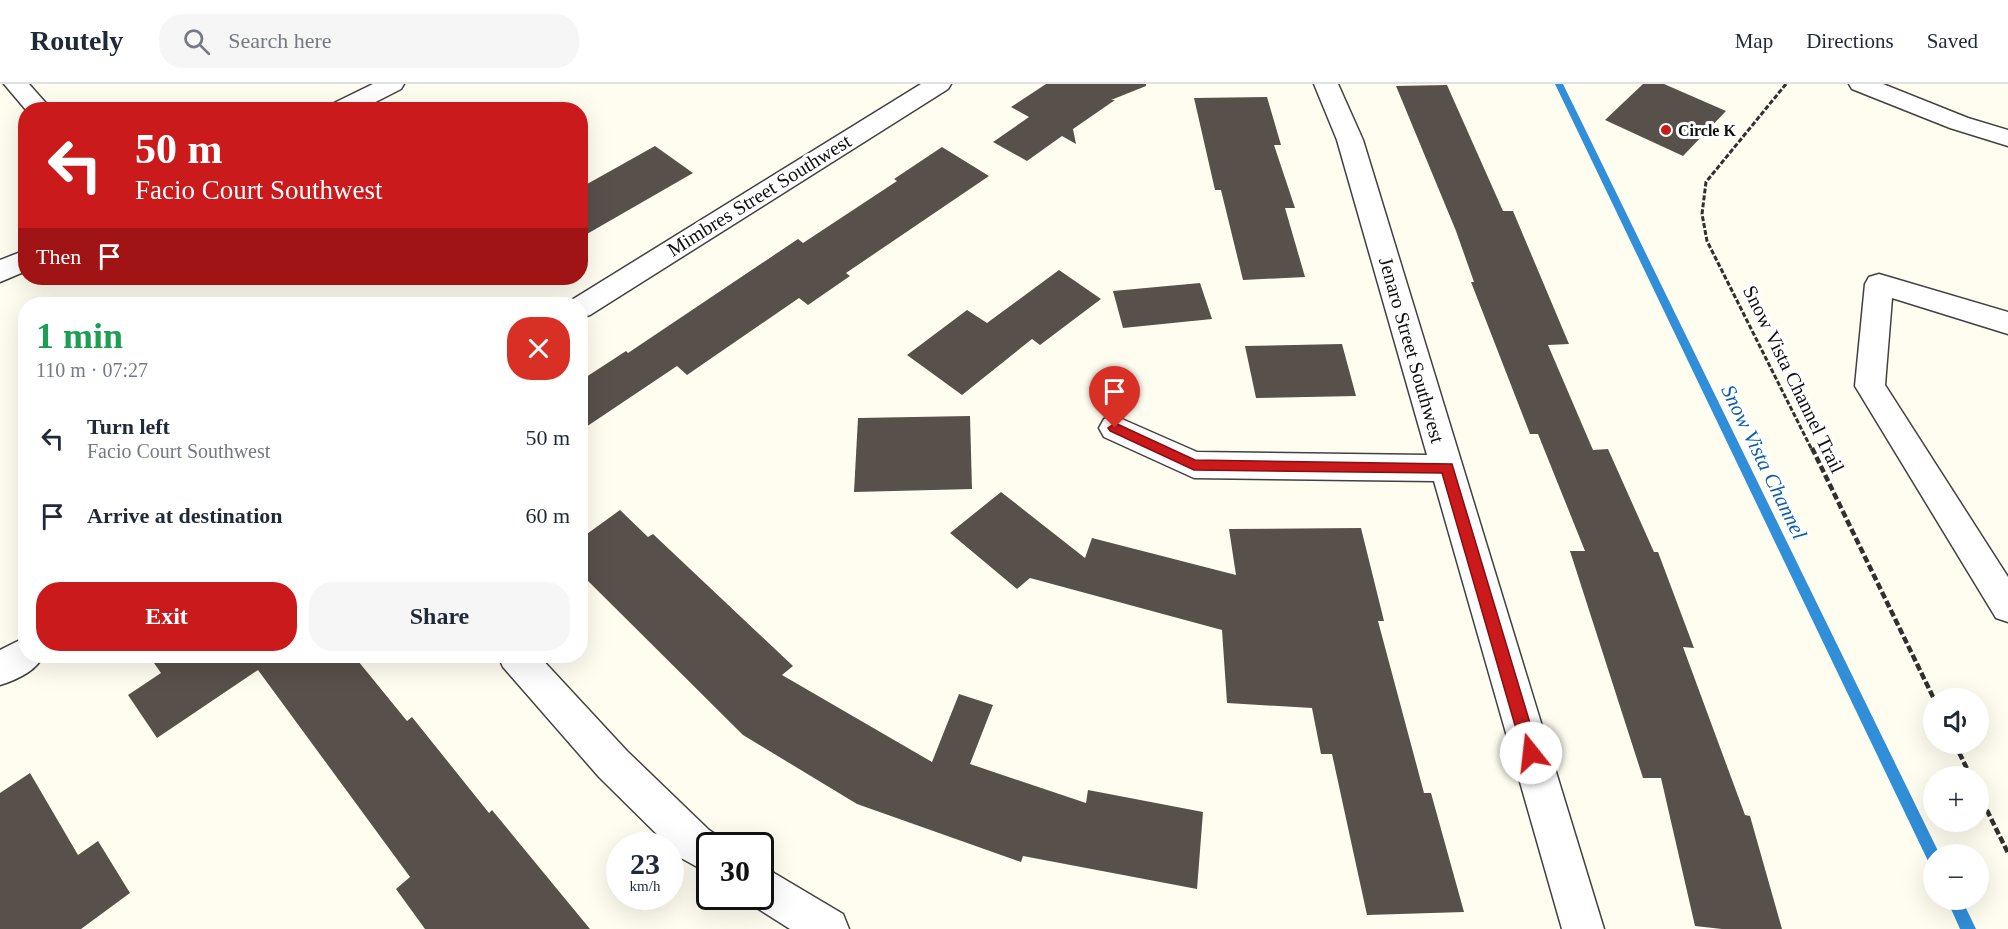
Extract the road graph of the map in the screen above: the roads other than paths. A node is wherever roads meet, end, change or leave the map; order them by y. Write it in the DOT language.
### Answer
graph roads {
  1 [pos="16,84"];
  2 [pos="392,84"];
  3 [pos="939,84"];
  4 [pos="1326,84"];
  5 [pos="1861,84"];
  6 [pos="33,102"];
  7 [pos="355,102"];
  8 [pos="1959,123"];
  9 [pos="2008,138"];
  10 [pos="2008,152"];
  11 [pos="18,264"];
  12 [pos="0,272"];
  13 [pos="588,303"];
  14 [pos="2008,323"];
  15 [pos="1115,428"];
  16 [pos="1447,468"];
  17 [pos="2008,607"];
  18 [pos="18,658"];
  19 [pos="522,663"];
  20 [pos="0,669"];
  21 [pos="696,845"];
  22 [pos="774,896"];
  23 [pos="828,929"];
  24 [pos="1583,929"];
  1 -- 6 [label="street"];
  2 -- 7 [label="street"];
  3 -- 13 [label="street, Mimbres Street Southwest"];
  4 -- 16 [label="street, Jenaro Street Southwest"];
  5 -- 8 [label="street"];
  8 -- 9 [label="street"];
  8 -- 10 [label="street"];
  11 -- 12 [label="street"];
  14 -- 17 [label="street"];
  15 -- 16 [label="street"];
  16 -- 24 [label="street, Jenaro Street Southwest"];
  18 -- 20 [label="street"];
  19 -- 21 [label="street"];
  22 -- 23 [label="street"];
}
